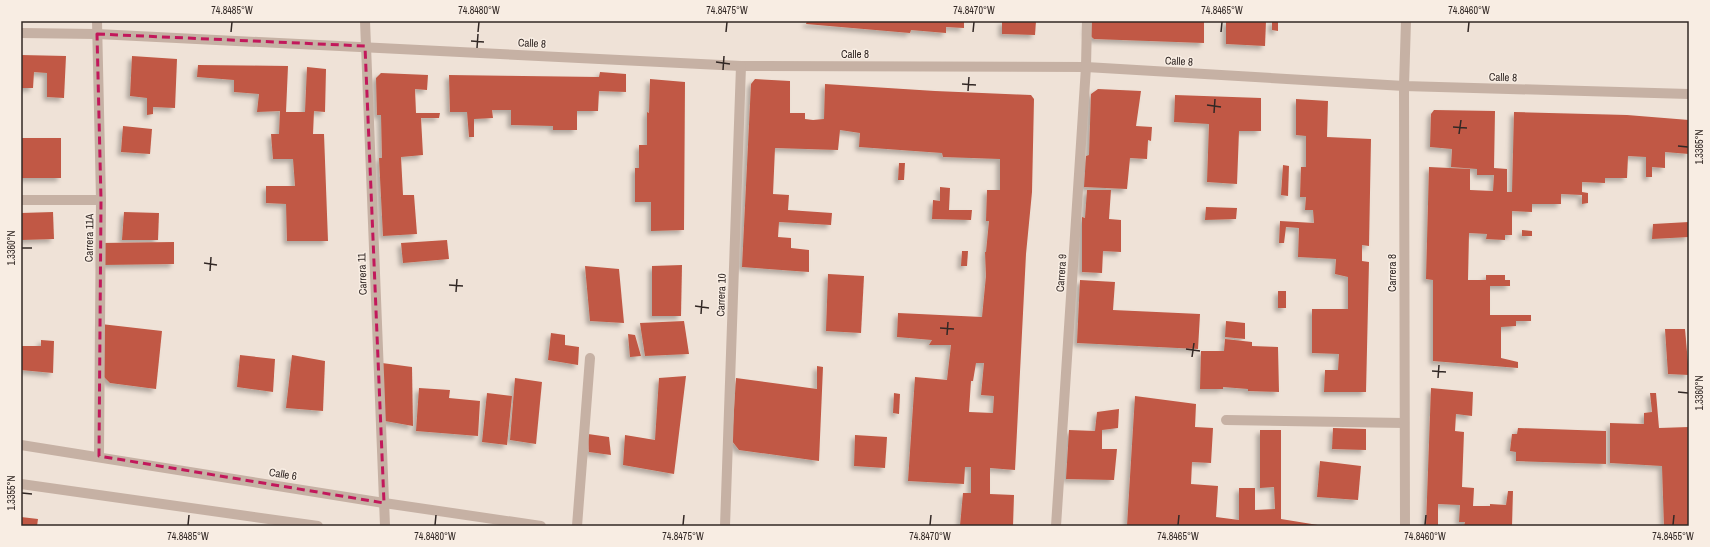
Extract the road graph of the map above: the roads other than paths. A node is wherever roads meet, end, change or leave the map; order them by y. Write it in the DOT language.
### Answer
graph roads {
  1 [pos="97,21"];
  2 [pos="365,21"];
  3 [pos="1087,21"];
  4 [pos="1406,21"];
  5 [pos="21,32"];
  6 [pos="98,34"];
  7 [pos="365,46"];
  8 [pos="741,66"];
  9 [pos="1086,67"];
  10 [pos="1404,86"];
  11 [pos="1689,94"];
  12 [pos="21,200"];
  13 [pos="101,200"];
  14 [pos="590,358"];
  15 [pos="1226,420"];
  16 [pos="1404,423"];
  17 [pos="21,445"];
  18 [pos="99,456"];
  19 [pos="21,484"];
  20 [pos="384,503"];
  21 [pos="318,526"];
  22 [pos="385,526"];
  23 [pos="541,526"];
  24 [pos="577,526"];
  25 [pos="725,526"];
  26 [pos="1056,526"];
  27 [pos="1405,526"];
  1 -- 6 [label="street, Carrera 11A"];
  2 -- 7 [label="street, Carrera 11"];
  3 -- 9 [label="street, Carrera 9"];
  4 -- 10 [label="street, Carrera 8"];
  5 -- 6 [label="street, Calle 8"];
  6 -- 7 [label="street, Calle 8"];
  6 -- 13 [label="street, Carrera 11A"];
  7 -- 8 [label="street, Calle 8"];
  7 -- 20 [label="street, Carrera 11"];
  8 -- 9 [label="street, Calle 8"];
  8 -- 25 [label="street, Carrera 10"];
  9 -- 10 [label="street, Calle 8"];
  9 -- 26 [label="street, Carrera 9"];
  10 -- 11 [label="street, Calle 8"];
  10 -- 16 [label="street, Carrera 8"];
  12 -- 13 [label="street"];
  13 -- 18 [label="street, Carrera 11A"];
  14 -- 24 [label="street"];
  15 -- 16 [label="street"];
  16 -- 27 [label="street, Carrera 8"];
  17 -- 18 [label="street, Calle 6"];
  18 -- 20 [label="street, Calle 6"];
  19 -- 21 [label="street"];
  20 -- 22 [label="street, Carrera 11"];
  20 -- 23 [label="street, Calle 6"];
}
